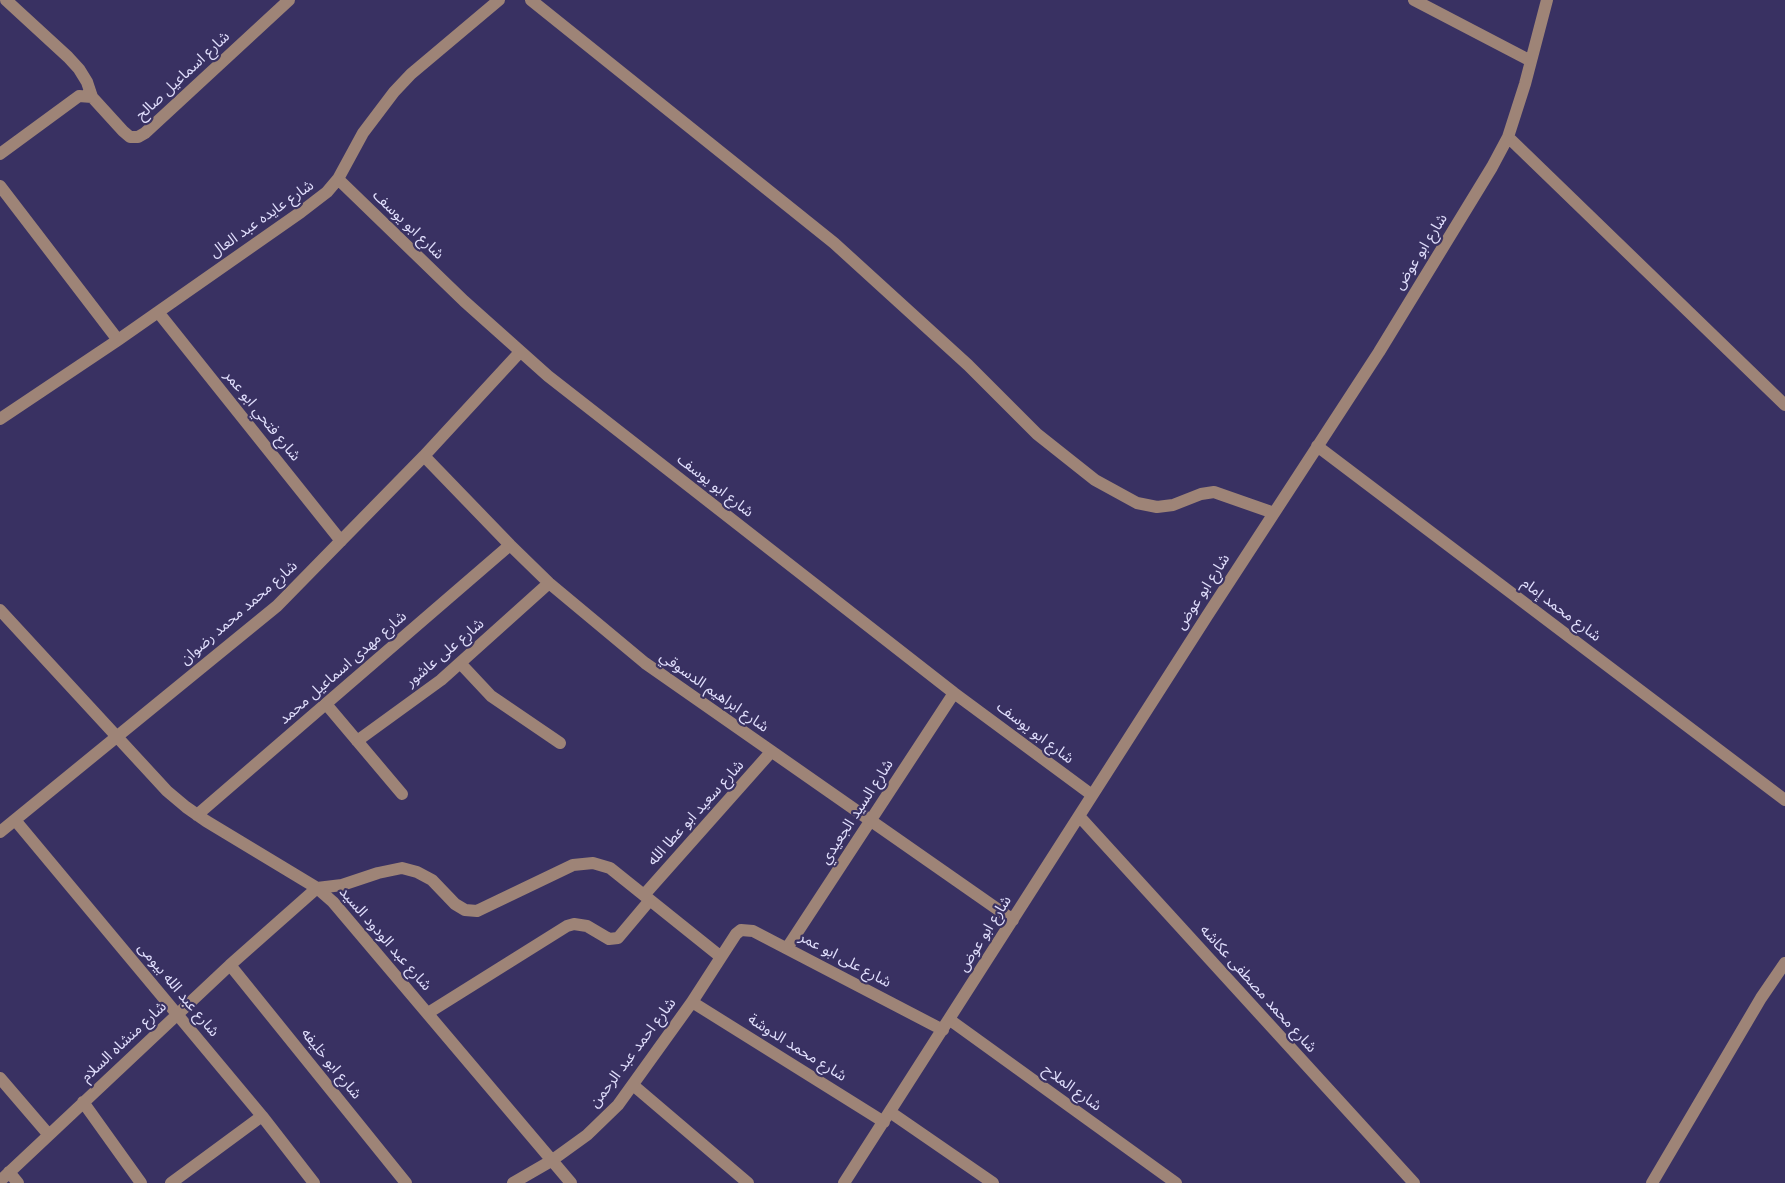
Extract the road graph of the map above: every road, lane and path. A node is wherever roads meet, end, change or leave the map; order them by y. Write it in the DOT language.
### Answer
graph roads {
  1 [pos="6,0"];
  2 [pos="289,0"];
  3 [pos="499,0"];
  4 [pos="531,0"];
  5 [pos="1414,0"];
  6 [pos="1547,0"];
  7 [pos="1532,61"];
  8 [pos="92,97"];
  9 [pos="1508,137"];
  10 [pos="0,154"];
  11 [pos="338,179"];
  12 [pos="0,186"];
  13 [pos="158,312"];
  14 [pos="118,340"];
  15 [pos="520,352"];
  16 [pos="1785,405"];
  17 [pos="2,415"];
  18 [pos="1317,446"];
  19 [pos="424,456"];
  20 [pos="1274,513"];
  21 [pos="341,541"];
  22 [pos="510,546"];
  23 [pos="549,583"];
  24 [pos="0,610"];
  25 [pos="460,664"];
  26 [pos="954,693"];
  27 [pos="326,704"];
  28 [pos="117,737"];
  29 [pos="357,741"];
  30 [pos="560,743"];
  31 [pos="771,752"];
  32 [pos="402,794"];
  33 [pos="1092,796"];
  34 [pos="1785,800"];
  35 [pos="197,815"];
  36 [pos="1079,816"];
  37 [pos="15,820"];
  38 [pos="870,821"];
  39 [pos="0,832"];
  40 [pos="317,888"];
  41 [pos="647,898"];
  42 [pos="1013,920"];
  43 [pos="732,939"];
  44 [pos="787,948"];
  45 [pos="721,957"];
  46 [pos="1785,963"];
  47 [pos="230,965"];
  48 [pos="692,1002"];
  49 [pos="428,1014"];
  50 [pos="177,1015"];
  51 [pos="946,1025"];
  52 [pos="0,1078"];
  53 [pos="633,1085"];
  54 [pos="83,1102"];
  55 [pos="262,1116"];
  56 [pos="887,1117"];
  57 [pos="49,1135"];
  58 [pos="551,1161"];
  59 [pos="5,1177"];
  60 [pos="18,1183"];
  61 [pos="141,1183"];
  62 [pos="171,1183"];
  63 [pos="314,1183"];
  64 [pos="406,1183"];
  65 [pos="513,1183"];
  66 [pos="570,1183"];
  67 [pos="748,1183"];
  68 [pos="844,1183"];
  69 [pos="993,1183"];
  70 [pos="1176,1183"];
  71 [pos="1414,1183"];
  72 [pos="1652,1183"];
  1 -- 8 [label="street"];
  2 -- 8 [label="street, شارع اسماعيل صالح"];
  3 -- 11 [label="street, شارع عايده عبد العال"];
  4 -- 20 [label="street"];
  5 -- 7 [label="street"];
  6 -- 7 [label="street, شارع ابو عوض"];
  7 -- 9 [label="street, شارع ابو عوض"];
  8 -- 10 [label="street"];
  9 -- 16 [label="street"];
  9 -- 18 [label="street, شارع ابو عوض"];
  11 -- 13 [label="street, شارع عايده عبد العال"];
  11 -- 15 [label="street, شارع ابو يوسف"];
  12 -- 14 [label="street"];
  13 -- 14 [label="street, شارع عايده عبد العال"];
  13 -- 21 [label="street, شارع فتحي ابو عمر"];
  14 -- 17 [label="street, شارع عايده عبد العال"];
  15 -- 19 [label="street, شارع محمد محمد رضوان"];
  15 -- 26 [label="street, شارع ابو يوسف"];
  18 -- 20 [label="street, شارع ابو عوض"];
  18 -- 34 [label="street, شارع محمد إمام"];
  19 -- 21 [label="street, شارع محمد محمد رضوان"];
  19 -- 22 [label="street, شارع ابراهيم الدسوقي"];
  20 -- 33 [label="street, شارع ابو عوض"];
  21 -- 28 [label="street, شارع محمد محمد رضوان"];
  22 -- 23 [label="street, شارع ابراهيم الدسوقي"];
  22 -- 27 [label="street, شارع مهدى اسماعيل محمد"];
  23 -- 25 [label="street, شارع على عاشور"];
  23 -- 31 [label="street, شارع ابراهيم الدسوقي"];
  24 -- 28 [label="street, شارع عبد الودود السيد"];
  25 -- 29 [label="street, شارع على عاشور"];
  25 -- 30 [label="street"];
  26 -- 33 [label="street, شارع ابو يوسف"];
  26 -- 38 [label="street, شارع السيد الجعيدي"];
  27 -- 29 [label="street"];
  27 -- 35 [label="street, شارع مهدى اسماعيل محمد"];
  28 -- 35 [label="street, شارع عبد الودود السيد"];
  28 -- 37 [label="street, شارع محمد محمد رضوان"];
  29 -- 32 [label="street"];
  31 -- 38 [label="street, شارع ابراهيم الدسوقي"];
  31 -- 41 [label="street, شارع سعيد ابو عطا الله"];
  33 -- 36 [label="street, شارع ابو عوض"];
  35 -- 40 [label="street, شارع عبد الودود السيد"];
  36 -- 42 [label="street, شارع ابو عوض"];
  36 -- 71 [label="street, شارع محمد مصطفى عكاشه"];
  37 -- 39 [label="street, شارع محمد محمد رضوان"];
  37 -- 50 [label="street, شارع عبد الله بيومى"];
  38 -- 42 [label="street, شارع ابراهيم الدسوقي"];
  38 -- 44 [label="street, شارع السيد الجعيدي"];
  40 -- 41 [label="street"];
  40 -- 47 [label="street, شارع منشاه السلام"];
  40 -- 49 [label="street, شارع عبد الودود السيد"];
  41 -- 45 [label="street"];
  41 -- 49 [label="street, شارع سعيد ابو عطا الله"];
  42 -- 51 [label="street, شارع ابو عوض"];
  43 -- 44 [label="street, شارع على ابو عمر"];
  43 -- 45 [label="street, شارع احمد عبد الرحمن"];
  44 -- 51 [label="street, شارع على ابو عمر"];
  45 -- 48 [label="street, شارع احمد عبد الرحمن"];
  46 -- 72 [label="street"];
  47 -- 50 [label="street, شارع منشاه السلام"];
  47 -- 64 [label="street, شارع ابو خليفه"];
  48 -- 53 [label="street, شارع احمد عبد الرحمن"];
  48 -- 56 [label="street, شارع محمد الدوشة"];
  49 -- 58 [label="street, شارع عبد الودود السيد"];
  50 -- 54 [label="street, شارع منشاه السلام"];
  50 -- 55 [label="street, شارع عبد الله بيومى"];
  51 -- 56 [label="street, شارع ابو عوض"];
  51 -- 70 [label="street, شارع الملاح"];
  52 -- 57 [label="street"];
  53 -- 58 [label="street, شارع احمد عبد الرحمن"];
  53 -- 67 [label="street"];
  54 -- 57 [label="street, شارع منشاه السلام"];
  54 -- 61 [label="street"];
  55 -- 62 [label="street"];
  55 -- 63 [label="street, شارع عبد الله بيومى"];
  56 -- 68 [label="street, شارع ابو عوض"];
  56 -- 69 [label="street, شارع محمد الدوشة"];
  57 -- 59 [label="street, شارع منشاه السلام"];
  58 -- 65 [label="street, شارع احمد عبد الرحمن"];
  58 -- 66 [label="street, شارع عبد الودود السيد"];
  59 -- 60 [label="street"];
}
